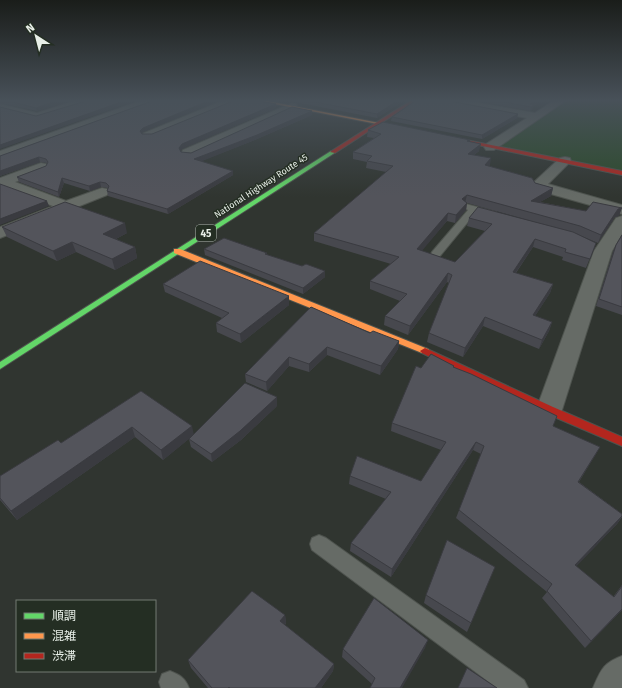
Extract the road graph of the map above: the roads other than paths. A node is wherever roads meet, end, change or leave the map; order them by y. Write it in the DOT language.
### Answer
graph roads {
  1 [pos="60,133"];
  2 [pos="152,133"];
  3 [pos="231,133"];
  4 [pos="363,133"];
  5 [pos="510,133"];
  6 [pos="148,135"];
  7 [pos="445,137"];
  8 [pos="490,146"];
  9 [pos="187,153"];
  10 [pos="0,154"];
  11 [pos="565,161"];
  12 [pos="41,167"];
  13 [pos="622,173"];
  14 [pos="0,183"];
  15 [pos="102,192"];
  16 [pos="66,206"];
  17 [pos="622,210"];
  18 [pos="505,218"];
  19 [pos="622,221"];
  20 [pos="0,233"];
  21 [pos="177,252"];
  22 [pos="436,254"];
  23 [pos="0,366"];
  24 [pos="549,410"];
  25 [pos="622,442"];
  26 [pos="319,544"];
  27 [pos="622,675"];
  28 [pos="516,688"];
  29 [pos="613,688"];
  1 -- 10 [label="street"];
  2 -- 6 [label="street"];
  3 -- 9 [label="street"];
  4 -- 21 [label="main road, National Highway Route 45 / 45"];
  5 -- 8 [label="street"];
  7 -- 8 [label="main road"];
  8 -- 11 [label="main road"];
  11 -- 13 [label="main road"];
  11 -- 17 [label="street"];
  12 -- 14 [label="street"];
  14 -- 16 [label="street"];
  15 -- 16 [label="street"];
  16 -- 20 [label="street"];
  18 -- 22 [label="lane"];
  19 -- 24 [label="street"];
  21 -- 23 [label="main road, National Highway Route 45 / 45"];
  21 -- 24 [label="main road"];
  24 -- 25 [label="main road"];
  26 -- 28 [label="lane"];
  27 -- 29 [label="street"];
}
